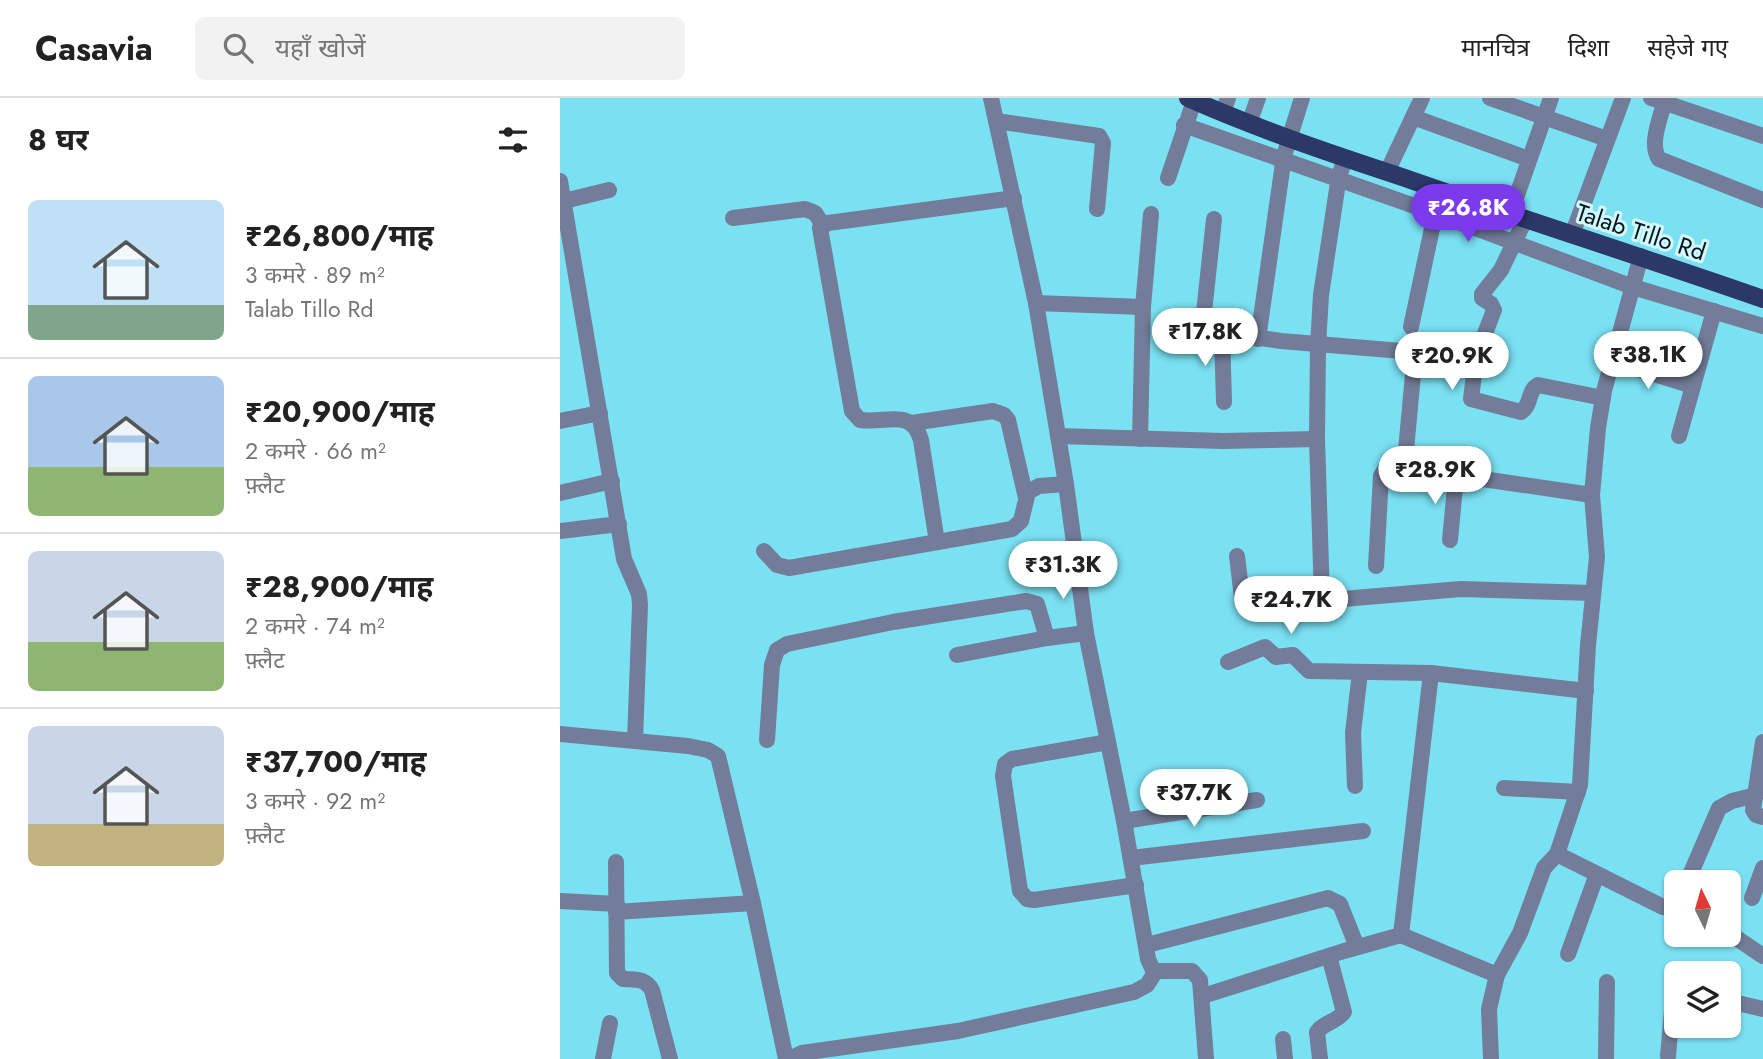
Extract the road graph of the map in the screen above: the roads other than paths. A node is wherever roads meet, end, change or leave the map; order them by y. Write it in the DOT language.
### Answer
graph roads {
  1 [pos="990,98"];
  2 [pos="1258,98"];
  3 [pos="1301,98"];
  4 [pos="1422,98"];
  5 [pos="1490,98"];
  6 [pos="1551,98"];
  7 [pos="1623,98"];
  8 [pos="1658,101"];
  9 [pos="1226,106"];
  10 [pos="1188,111"];
  11 [pos="1544,115"];
  12 [pos="1413,117"];
  13 [pos="996,121"];
  14 [pos="1249,124"];
  15 [pos="1763,136"];
  16 [pos="1607,139"];
  17 [pos="1285,150"];
  18 [pos="1529,159"];
  19 [pos="1341,171"];
  20 [pos="1387,173"];
  21 [pos="1168,178"];
  22 [pos="560,181"];
  23 [pos="610,190"];
  24 [pos="1014,198"];
  25 [pos="1763,200"];
  26 [pos="562,202"];
  27 [pos="1437,203"];
  28 [pos="1097,209"];
  29 [pos="1151,214"];
  30 [pos="733,218"];
  31 [pos="1214,219"];
  32 [pos="823,225"];
  33 [pos="1517,229"];
  34 [pos="1572,235"];
  35 [pos="1637,272"];
  36 [pos="1763,299"];
  37 [pos="1036,303"];
  38 [pos="1143,307"];
  39 [pos="1714,311"];
  40 [pos="1763,326"];
  41 [pos="1410,327"];
  42 [pos="1222,334"];
  43 [pos="1258,339"];
  44 [pos="1318,345"];
  45 [pos="1613,361"];
  46 [pos="1693,386"];
  47 [pos="1603,398"];
  48 [pos="1224,402"];
  49 [pos="600,413"];
  50 [pos="560,421"];
  51 [pos="912,423"];
  52 [pos="1058,436"];
  53 [pos="1679,436"];
  54 [pos="1140,439"];
  55 [pos="1317,439"];
  56 [pos="1406,465"];
  57 [pos="1456,476"];
  58 [pos="612,481"];
  59 [pos="1066,484"];
  60 [pos="560,493"];
  61 [pos="1592,495"];
  62 [pos="1026,498"];
  63 [pos="619,524"];
  64 [pos="560,531"];
  65 [pos="1450,540"];
  66 [pos="937,542"];
  67 [pos="764,551"];
  68 [pos="1237,556"];
  69 [pos="1376,566"];
  70 [pos="1593,593"];
  71 [pos="1322,599"];
  72 [pos="1086,633"];
  73 [pos="1047,638"];
  74 [pos="957,655"];
  75 [pos="1228,662"];
  76 [pos="1360,672"];
  77 [pos="1431,673"];
  78 [pos="1586,691"];
  79 [pos="560,734"];
  80 [pos="767,740"];
  81 [pos="635,741"];
  82 [pos="1108,742"];
  83 [pos="1763,742"];
  84 [pos="1355,786"];
  85 [pos="1504,788"];
  86 [pos="1578,792"];
  87 [pos="1756,795"];
  88 [pos="1257,800"];
  89 [pos="1763,817"];
  90 [pos="1124,821"];
  91 [pos="1363,831"];
  92 [pos="1557,854"];
  93 [pos="1131,858"];
  94 [pos="616,862"];
  95 [pos="1763,868"];
  96 [pos="1692,870"];
  97 [pos="1597,874"];
  98 [pos="1136,885"];
  99 [pos="1752,898"];
  100 [pos="560,901"];
  101 [pos="753,903"];
  102 [pos="1664,907"];
  103 [pos="617,908"];
  104 [pos="1401,935"];
  105 [pos="1741,941"];
  106 [pos="1147,945"];
  107 [pos="1357,947"];
  108 [pos="1569,954"];
  109 [pos="1329,956"];
  110 [pos="1763,956"];
  111 [pos="1156,971"];
  112 [pos="1497,975"];
  113 [pos="1607,982"];
  114 [pos="1203,996"];
  115 [pos="1741,1004"];
  116 [pos="1763,1009"];
  117 [pos="610,1023"];
  118 [pos="1670,1038"];
  119 [pos="1283,1039"];
  120 [pos="853,1053"];
  121 [pos="1668,1056"];
  122 [pos="603,1059"];
  123 [pos="670,1059"];
  124 [pos="788,1059"];
  125 [pos="1206,1059"];
  126 [pos="1285,1059"];
  127 [pos="1320,1059"];
  128 [pos="1491,1059"];
  129 [pos="1606,1059"];
  1 -- 13 [label="street"];
  2 -- 14 [label="street"];
  3 -- 17 [label="street"];
  4 -- 12 [label="street"];
  5 -- 11 [label="street"];
  6 -- 11 [label="street"];
  7 -- 16 [label="street"];
  8 -- 15 [label="street"];
  8 -- 25 [label="street"];
  9 -- 10 [label="main road, Talab Tillo Rd"];
  9 -- 14 [label="main road, Talab Tillo Rd"];
  10 -- 17 [label="street"];
  10 -- 21 [label="street"];
  11 -- 16 [label="street"];
  11 -- 18 [label="street"];
  12 -- 18 [label="street"];
  12 -- 20 [label="street"];
  13 -- 24 [label="street"];
  13 -- 28 [label="street"];
  14 -- 17 [label="main road, Talab Tillo Rd"];
  16 -- 34 [label="street"];
  17 -- 19 [label="main road, Talab Tillo Rd"];
  17 -- 43 [label="street"];
  18 -- 33 [label="street"];
  19 -- 20 [label="main road, Talab Tillo Rd"];
  19 -- 27 [label="street"];
  19 -- 44 [label="street"];
  20 -- 27 [label="main road, Talab Tillo Rd"];
  22 -- 26 [label="street"];
  23 -- 26 [label="street"];
  24 -- 32 [label="street"];
  24 -- 37 [label="street"];
  26 -- 49 [label="street"];
  27 -- 33 [label="main road, Talab Tillo Rd"];
  27 -- 33 [label="street"];
  27 -- 41 [label="street"];
  29 -- 38 [label="street"];
  30 -- 32 [label="street"];
  31 -- 42 [label="street"];
  32 -- 51 [label="street"];
  33 -- 34 [label="main road, Talab Tillo Rd"];
  33 -- 35 [label="street"];
  33 -- 47 [label="street"];
  34 -- 35 [label="main road, Talab Tillo Rd"];
  35 -- 36 [label="main road, Talab Tillo Rd"];
  35 -- 39 [label="street"];
  35 -- 45 [label="street"];
  37 -- 38 [label="street"];
  37 -- 52 [label="street"];
  38 -- 54 [label="street"];
  39 -- 40 [label="street"];
  39 -- 46 [label="street"];
  42 -- 43 [label="street"];
  42 -- 48 [label="street"];
  43 -- 44 [label="street"];
  44 -- 55 [label="street"];
  44 -- 56 [label="street"];
  45 -- 46 [label="street"];
  45 -- 47 [label="street"];
  46 -- 53 [label="street"];
  47 -- 61 [label="street"];
  49 -- 50 [label="street"];
  49 -- 58 [label="street"];
  51 -- 62 [label="street"];
  51 -- 66 [label="street"];
  52 -- 54 [label="street"];
  52 -- 59 [label="street"];
  54 -- 55 [label="street"];
  55 -- 71 [label="street"];
  56 -- 57 [label="street"];
  56 -- 69 [label="street"];
  57 -- 61 [label="street"];
  57 -- 65 [label="street"];
  58 -- 60 [label="street"];
  58 -- 63 [label="street"];
  59 -- 62 [label="street"];
  59 -- 72 [label="street"];
  61 -- 70 [label="street"];
  62 -- 66 [label="street"];
  63 -- 64 [label="street"];
  63 -- 81 [label="street"];
  66 -- 67 [label="street"];
  68 -- 71 [label="street"];
  70 -- 71 [label="street"];
  70 -- 78 [label="street"];
  72 -- 73 [label="street"];
  72 -- 82 [label="street"];
  73 -- 74 [label="street"];
  73 -- 80 [label="street"];
  75 -- 76 [label="street"];
  76 -- 77 [label="street"];
  76 -- 84 [label="street"];
  77 -- 78 [label="street"];
  77 -- 104 [label="street"];
  78 -- 86 [label="street"];
  79 -- 81 [label="street"];
  81 -- 101 [label="street"];
  82 -- 90 [label="street"];
  82 -- 98 [label="street"];
  83 -- 87 [label="street"];
  85 -- 86 [label="street"];
  86 -- 92 [label="street"];
  87 -- 89 [label="street"];
  87 -- 96 [label="street"];
  88 -- 90 [label="street"];
  90 -- 93 [label="street"];
  91 -- 93 [label="street"];
  92 -- 97 [label="street"];
  92 -- 112 [label="street"];
  93 -- 98 [label="street"];
  94 -- 103 [label="street"];
  95 -- 99 [label="street"];
  97 -- 102 [label="street"];
  97 -- 108 [label="street"];
  98 -- 106 [label="street"];
  100 -- 103 [label="street"];
  101 -- 103 [label="street"];
  101 -- 124 [label="street"];
  103 -- 123 [label="street"];
  104 -- 107 [label="street"];
  104 -- 112 [label="street"];
  105 -- 110 [label="street"];
  106 -- 107 [label="street"];
  106 -- 111 [label="street"];
  107 -- 109 [label="street"];
  109 -- 114 [label="street"];
  109 -- 127 [label="street"];
  111 -- 114 [label="street"];
  111 -- 120 [label="street"];
  112 -- 128 [label="street"];
  113 -- 129 [label="street"];
  114 -- 125 [label="street"];
  115 -- 116 [label="street"];
  117 -- 122 [label="street"];
  118 -- 121 [label="street"];
  119 -- 126 [label="street"];
  120 -- 124 [label="street"];
}
